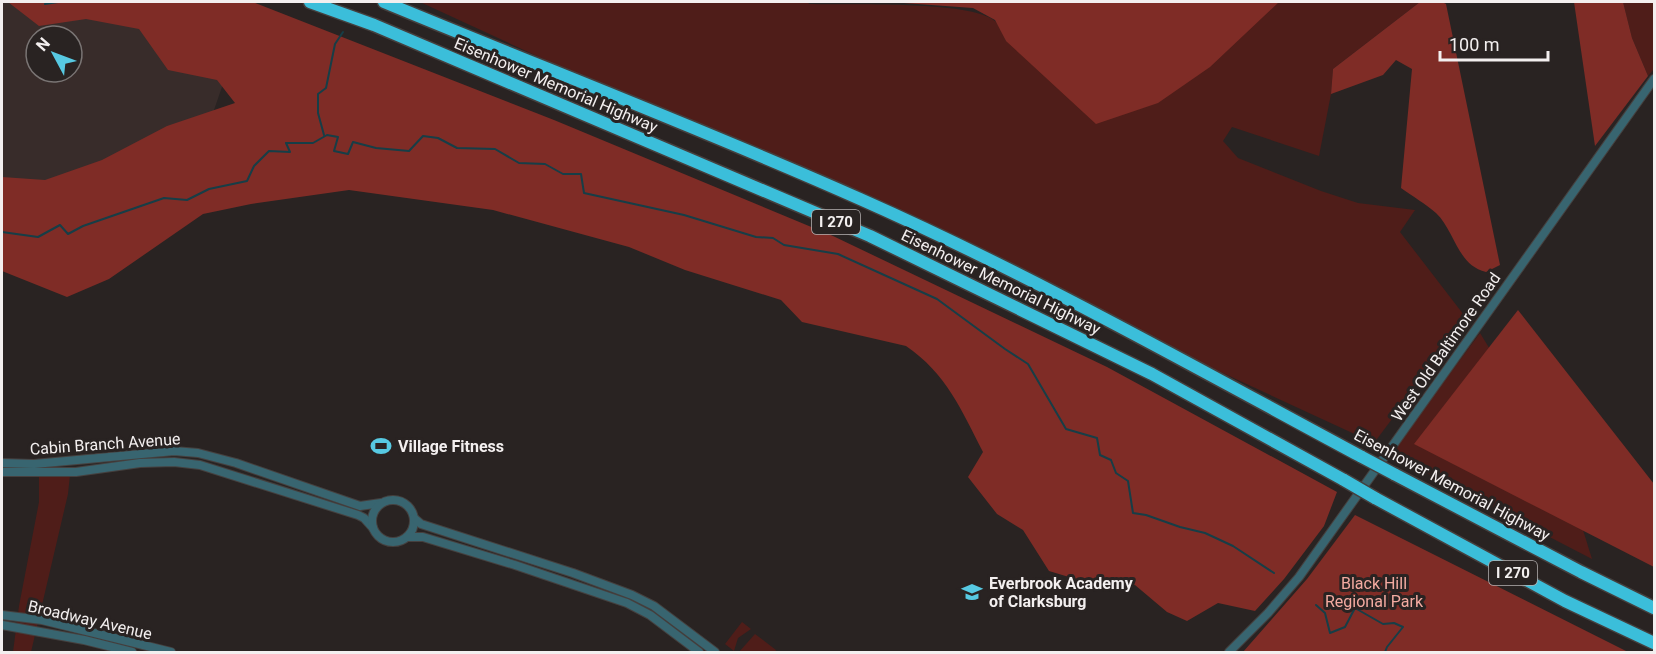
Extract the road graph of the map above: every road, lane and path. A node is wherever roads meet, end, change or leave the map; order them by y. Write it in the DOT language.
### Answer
graph roads {
  1 [pos="310,2"];
  2 [pos="384,2"];
  3 [pos="1654,79"];
  4 [pos="2,463"];
  5 [pos="2,472"];
  6 [pos="381,503"];
  7 [pos="414,518"];
  8 [pos="373,528"];
  9 [pos="407,537"];
  10 [pos="1654,608"];
  11 [pos="2,615"];
  12 [pos="2,625"];
  13 [pos="1654,642"];
  14 [pos="132,652"];
  15 [pos="171,652"];
  16 [pos="699,652"];
  17 [pos="715,652"];
  18 [pos="1229,652"];
  1 -- 13 [label="highway, Eisenhower Memorial Highway / I 270, bridge"];
  2 -- 10 [label="highway, Eisenhower Memorial Highway / I 270, bridge"];
  3 -- 18 [label="street, West Old Baltimore Road"];
  4 -- 6 [label="street, Cabin Branch Avenue"];
  5 -- 8 [label="street, Cabin Branch Avenue"];
  6 -- 7 [label="street"];
  6 -- 8 [label="street"];
  7 -- 9 [label="street"];
  7 -- 17 [label="street"];
  8 -- 9 [label="street"];
  9 -- 16 [label="street"];
  11 -- 15 [label="street, Broadway Avenue"];
  12 -- 14 [label="street, Broadway Avenue"];
}
